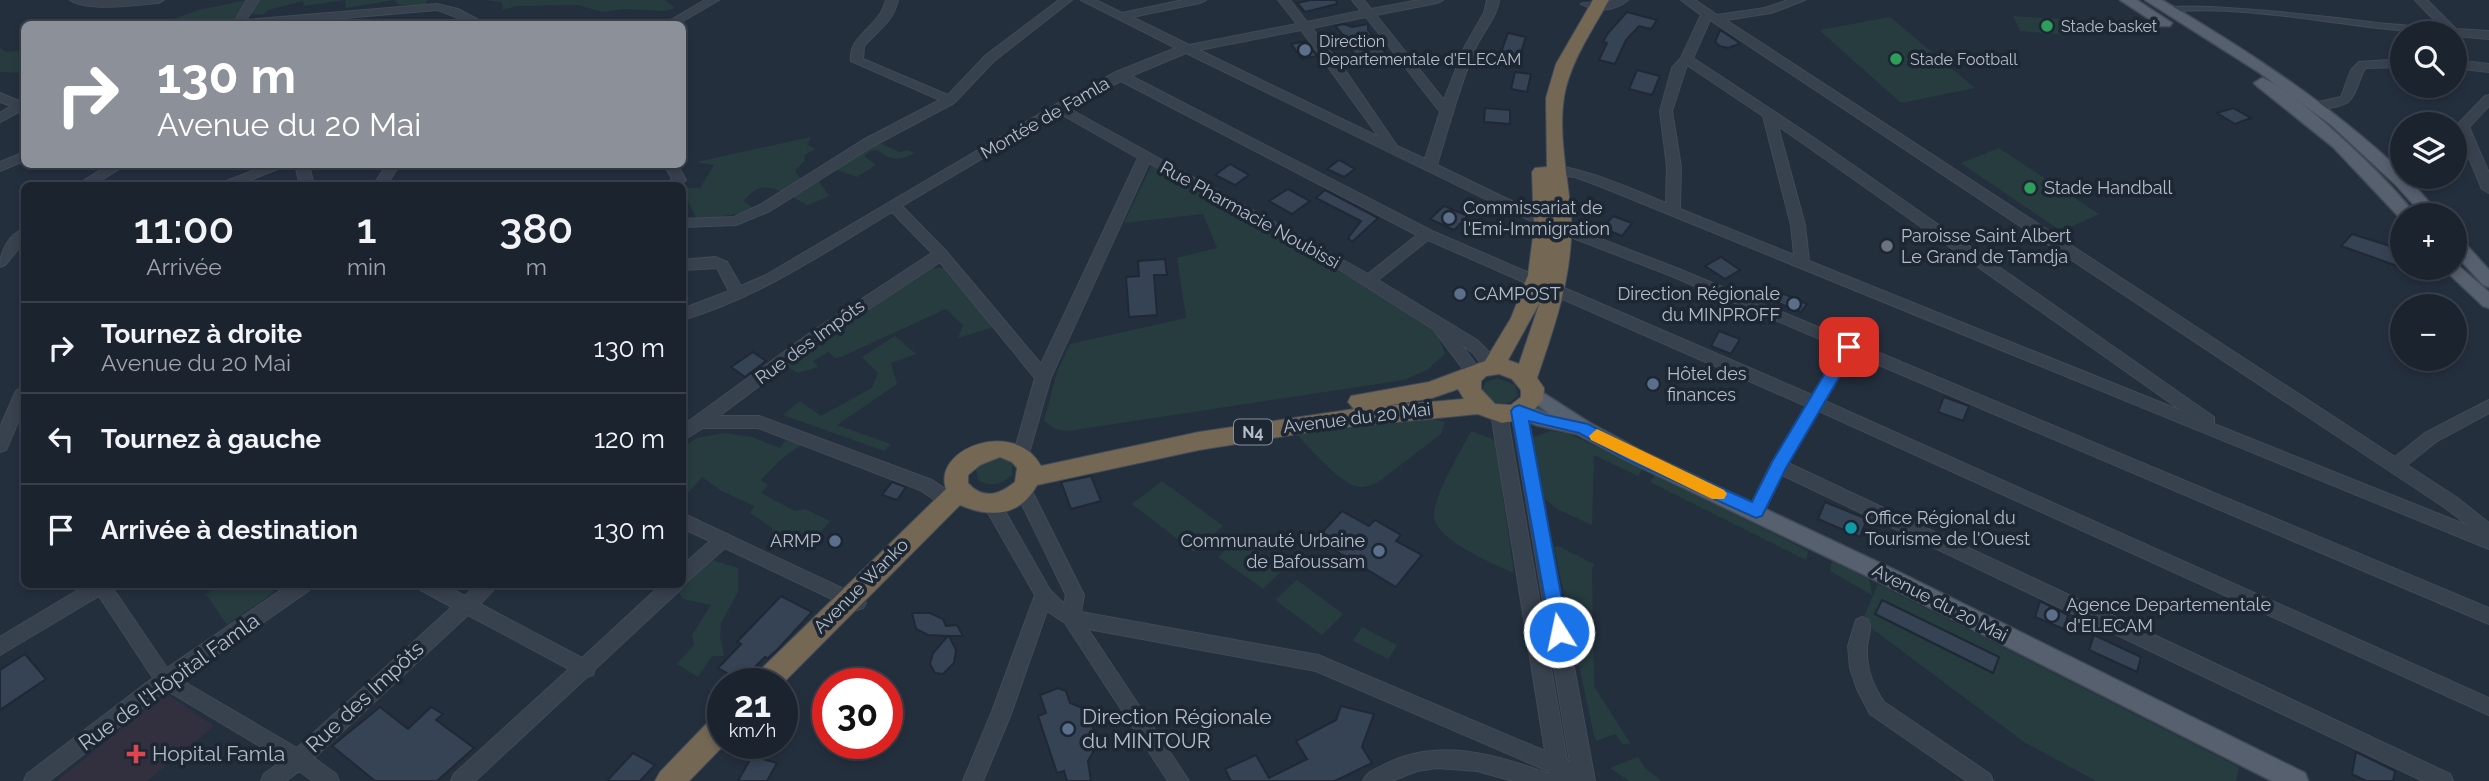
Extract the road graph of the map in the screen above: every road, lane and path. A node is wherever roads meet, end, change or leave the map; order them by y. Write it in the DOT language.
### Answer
graph roads {
  1 [pos="76,0"];
  2 [pos="158,0"];
  3 [pos="253,0"];
  4 [pos="713,0"];
  5 [pos="892,0"];
  6 [pos="1066,0"];
  7 [pos="1087,0"];
  8 [pos="1200,0"];
  9 [pos="1284,0"];
  10 [pos="1358,0"];
  11 [pos="1437,0"];
  12 [pos="1493,0"];
  13 [pos="1622,0"];
  14 [pos="1687,0"];
  15 [pos="1799,0"];
  16 [pos="2127,0"];
  17 [pos="2152,0"];
  18 [pos="2421,0"];
  19 [pos="1594,3"];
  20 [pos="2166,9"];
  21 [pos="1368,13"];
  22 [pos="1122,16"];
  23 [pos="1713,16"];
  24 [pos="241,21"];
  25 [pos="274,21"];
  26 [pos="474,21"];
  27 [pos="675,21"];
  28 [pos="2442,21"];
  29 [pos="1305,25"];
  30 [pos="2390,25"];
  31 [pos="2467,33"];
  32 [pos="2489,35"];
  33 [pos="1185,49"];
  34 [pos="1686,59"];
  35 [pos="2390,64"];
  36 [pos="2467,65"];
  37 [pos="2489,68"];
  38 [pos="1120,75"];
  39 [pos="0,97"];
  40 [pos="2489,99"];
  41 [pos="950,100"];
  42 [pos="21,105"];
  43 [pos="21,106"];
  44 [pos="2318,106"];
  45 [pos="1059,108"];
  46 [pos="1447,112"];
  47 [pos="1769,116"];
  48 [pos="0,118"];
  49 [pos="2467,124"];
  50 [pos="2467,146"];
  51 [pos="1392,147"];
  52 [pos="21,157"];
  53 [pos="1145,158"];
  54 [pos="2390,164"];
  55 [pos="1430,166"];
  56 [pos="0,167"];
  57 [pos="114,168"];
  58 [pos="272,168"];
  59 [pos="672,168"];
  60 [pos="1549,170"];
  61 [pos="88,182"];
  62 [pos="232,182"];
  63 [pos="676,182"];
  64 [pos="2412,189"];
  65 [pos="2489,189"];
  66 [pos="2397,203"];
  67 [pos="2423,203"];
  68 [pos="893,205"];
  69 [pos="1673,211"];
  70 [pos="686,223"];
  71 [pos="1552,226"];
  72 [pos="1427,234"];
  73 [pos="21,237"];
  74 [pos="941,254"];
  75 [pos="2467,256"];
  76 [pos="0,262"];
  77 [pos="1802,262"];
  78 [pos="686,265"];
  79 [pos="2466,280"];
  80 [pos="1369,281"];
  81 [pos="2489,281"];
  82 [pos="1546,287"];
  83 [pos="738,294"];
  84 [pos="2489,302"];
  85 [pos="686,314"];
  86 [pos="1849,347"];
  87 [pos="1482,370"];
  88 [pos="1043,377"];
  89 [pos="21,398"];
  90 [pos="1513,402"];
  91 [pos="1815,403"];
  92 [pos="2489,406"];
  93 [pos="703,422"];
  94 [pos="686,423"];
  95 [pos="2221,432"];
  96 [pos="686,433"];
  97 [pos="0,446"];
  98 [pos="1778,466"];
  99 [pos="2395,466"];
  100 [pos="1025,471"];
  101 [pos="968,498"];
  102 [pos="1756,512"];
  103 [pos="686,522"];
  104 [pos="2489,533"];
  105 [pos="723,539"];
  106 [pos="2489,542"];
  107 [pos="686,573"];
  108 [pos="96,588"];
  109 [pos="103,588"];
  110 [pos="298,588"];
  111 [pos="433,588"];
  112 [pos="485,588"];
  113 [pos="671,588"];
  114 [pos="1045,594"];
  115 [pos="854,601"];
  116 [pos="466,605"];
  117 [pos="2489,616"];
  118 [pos="1071,618"];
  119 [pos="1863,625"];
  120 [pos="0,648"];
  121 [pos="781,668"];
  122 [pos="794,668"];
  123 [pos="586,669"];
  124 [pos="165,680"];
  125 [pos="2489,707"];
  126 [pos="707,743"];
  127 [pos="707,758"];
  128 [pos="299,759"];
  129 [pos="1559,773"];
  130 [pos="2262,774"];
  131 [pos="1583,780"];
  132 [pos="34,781"];
  133 [pos="271,781"];
  134 [pos="329,781"];
  135 [pos="461,781"];
  136 [pos="670,781"];
  137 [pos="684,781"];
  138 [pos="973,781"];
  139 [pos="1179,781"];
  140 [pos="1373,781"];
  141 [pos="1542,781"];
  142 [pos="1983,781"];
  143 [pos="2296,781"];
  144 [pos="2444,781"];
  1 -- 2 [label="street"];
  3 -- 24 [label="street"];
  4 -- 27 [label="street"];
  5 -- 41 [label="street"];
  6 -- 41 [label="street"];
  7 -- 22 [label="street"];
  8 -- 22 [label="street"];
  9 -- 29 [label="street"];
  10 -- 21 [label="street"];
  11 -- 21 [label="street, Montée de Famla"];
  12 -- 46 [label="street"];
  13 -- 19 [label="street"];
  14 -- 23 [label="street"];
  15 -- 23 [label="street"];
  16 -- 66 [label="main road"];
  17 -- 20 [label="main road"];
  18 -- 28 [label="street"];
  19 -- 60 [label="highway"];
  20 -- 30 [label="street"];
  20 -- 44 [label="main road"];
  21 -- 29 [label="street, Montée de Famla"];
  21 -- 46 [label="street"];
  22 -- 33 [label="street"];
  23 -- 34 [label="street"];
  23 -- 99 [label="street"];
  25 -- 26 [label="street"];
  29 -- 33 [label="street, Montée de Famla"];
  29 -- 51 [label="street"];
  31 -- 32 [label="street"];
  33 -- 38 [label="street, Montée de Famla"];
  33 -- 51 [label="street"];
  34 -- 47 [label="street"];
  34 -- 69 [label="street"];
  35 -- 44 [label="street"];
  36 -- 37 [label="street"];
  38 -- 45 [label="street, Montée de Famla"];
  38 -- 72 [label="street"];
  39 -- 42 [label="street"];
  40 -- 49 [label="street"];
  41 -- 70 [label="street"];
  43 -- 48 [label="street"];
  44 -- 54 [label="main road"];
  45 -- 53 [label="street, Rue Pharmacie Noubissi"];
  45 -- 68 [label="street, Montée de Famla"];
  46 -- 55 [label="street"];
  47 -- 77 [label="street"];
  47 -- 95 [label="street"];
  50 -- 65 [label="street"];
  51 -- 55 [label="street"];
  52 -- 56 [label="street"];
  53 -- 80 [label="street, Rue Pharmacie Noubissi"];
  53 -- 88 [label="street"];
  55 -- 71 [label="street"];
  57 -- 61 [label="street"];
  58 -- 62 [label="street"];
  59 -- 63 [label="street"];
  60 -- 69 [label="street"];
  60 -- 71 [label="highway"];
  64 -- 67 [label="main road"];
  68 -- 74 [label="street"];
  68 -- 83 [label="street, Montée de Famla"];
  69 -- 77 [label="street"];
  71 -- 82 [label="highway"];
  71 -- 86 [label="street"];
  72 -- 80 [label="street"];
  72 -- 82 [label="street"];
  73 -- 76 [label="street"];
  74 -- 88 [label="street"];
  74 -- 93 [label="street, Rue des Impôts"];
  75 -- 81 [label="main road"];
  77 -- 95 [label="street"];
  78 -- 83 [label="street"];
  79 -- 84 [label="main road"];
  80 -- 87 [label="street, Rue Pharmacie Noubissi"];
  82 -- 87 [label="highway"];
  82 -- 90 [label="highway"];
  82 -- 91 [label="street"];
  83 -- 85 [label="street, Montée de Famla"];
  86 -- 91 [label="street"];
  86 -- 117 [label="street"];
  87 -- 90 [label="highway"];
  87 -- 90 [label="highway"];
  87 -- 100 [label="highway, Avenue du 20 Mai / N4"];
  88 -- 100 [label="street"];
  89 -- 97 [label="street"];
  90 -- 100 [label="highway, Avenue du 20 Mai / N4"];
  90 -- 102 [label="main road, Avenue du 20 Mai"];
  90 -- 129 [label="street"];
  90 -- 131 [label="street"];
  91 -- 98 [label="street"];
  91 -- 125 [label="street"];
  92 -- 99 [label="street"];
  93 -- 94 [label="street"];
  93 -- 96 [label="street, Rue des Impôts"];
  93 -- 101 [label="street"];
  95 -- 106 [label="street"];
  98 -- 102 [label="street"];
  98 -- 144 [label="street"];
  99 -- 104 [label="street"];
  100 -- 101 [label="highway"];
  100 -- 101 [label="highway"];
  100 -- 118 [label="street"];
  101 -- 114 [label="street"];
  101 -- 115 [label="highway, Avenue Wanko"];
  102 -- 130 [label="main road, Avenue du 20 Mai"];
  103 -- 105 [label="street"];
  105 -- 107 [label="street"];
  105 -- 115 [label="street"];
  108 -- 120 [label="street"];
  109 -- 124 [label="street"];
  110 -- 124 [label="street, Rue de l'Hôpital Famla"];
  111 -- 116 [label="street"];
  112 -- 116 [label="street, Rue des Impôts"];
  113 -- 123 [label="street"];
  114 -- 118 [label="street"];
  114 -- 138 [label="street"];
  115 -- 121 [label="highway, Avenue Wanko"];
  115 -- 122 [label="highway, Avenue Wanko"];
  116 -- 123 [label="street"];
  116 -- 128 [label="street, Rue des Impôts"];
  118 -- 129 [label="street"];
  118 -- 139 [label="street"];
  119 -- 142 [label="street"];
  123 -- 135 [label="street"];
  124 -- 128 [label="street"];
  124 -- 132 [label="street, Rue de l'Hôpital Famla"];
  126 -- 136 [label="highway"];
  127 -- 137 [label="highway"];
  128 -- 133 [label="street, Rue des Impôts"];
  128 -- 134 [label="street"];
  129 -- 131 [label="street"];
  130 -- 143 [label="main road, Avenue du 20 Mai"];
  140 -- 141 [label="street"];
}
